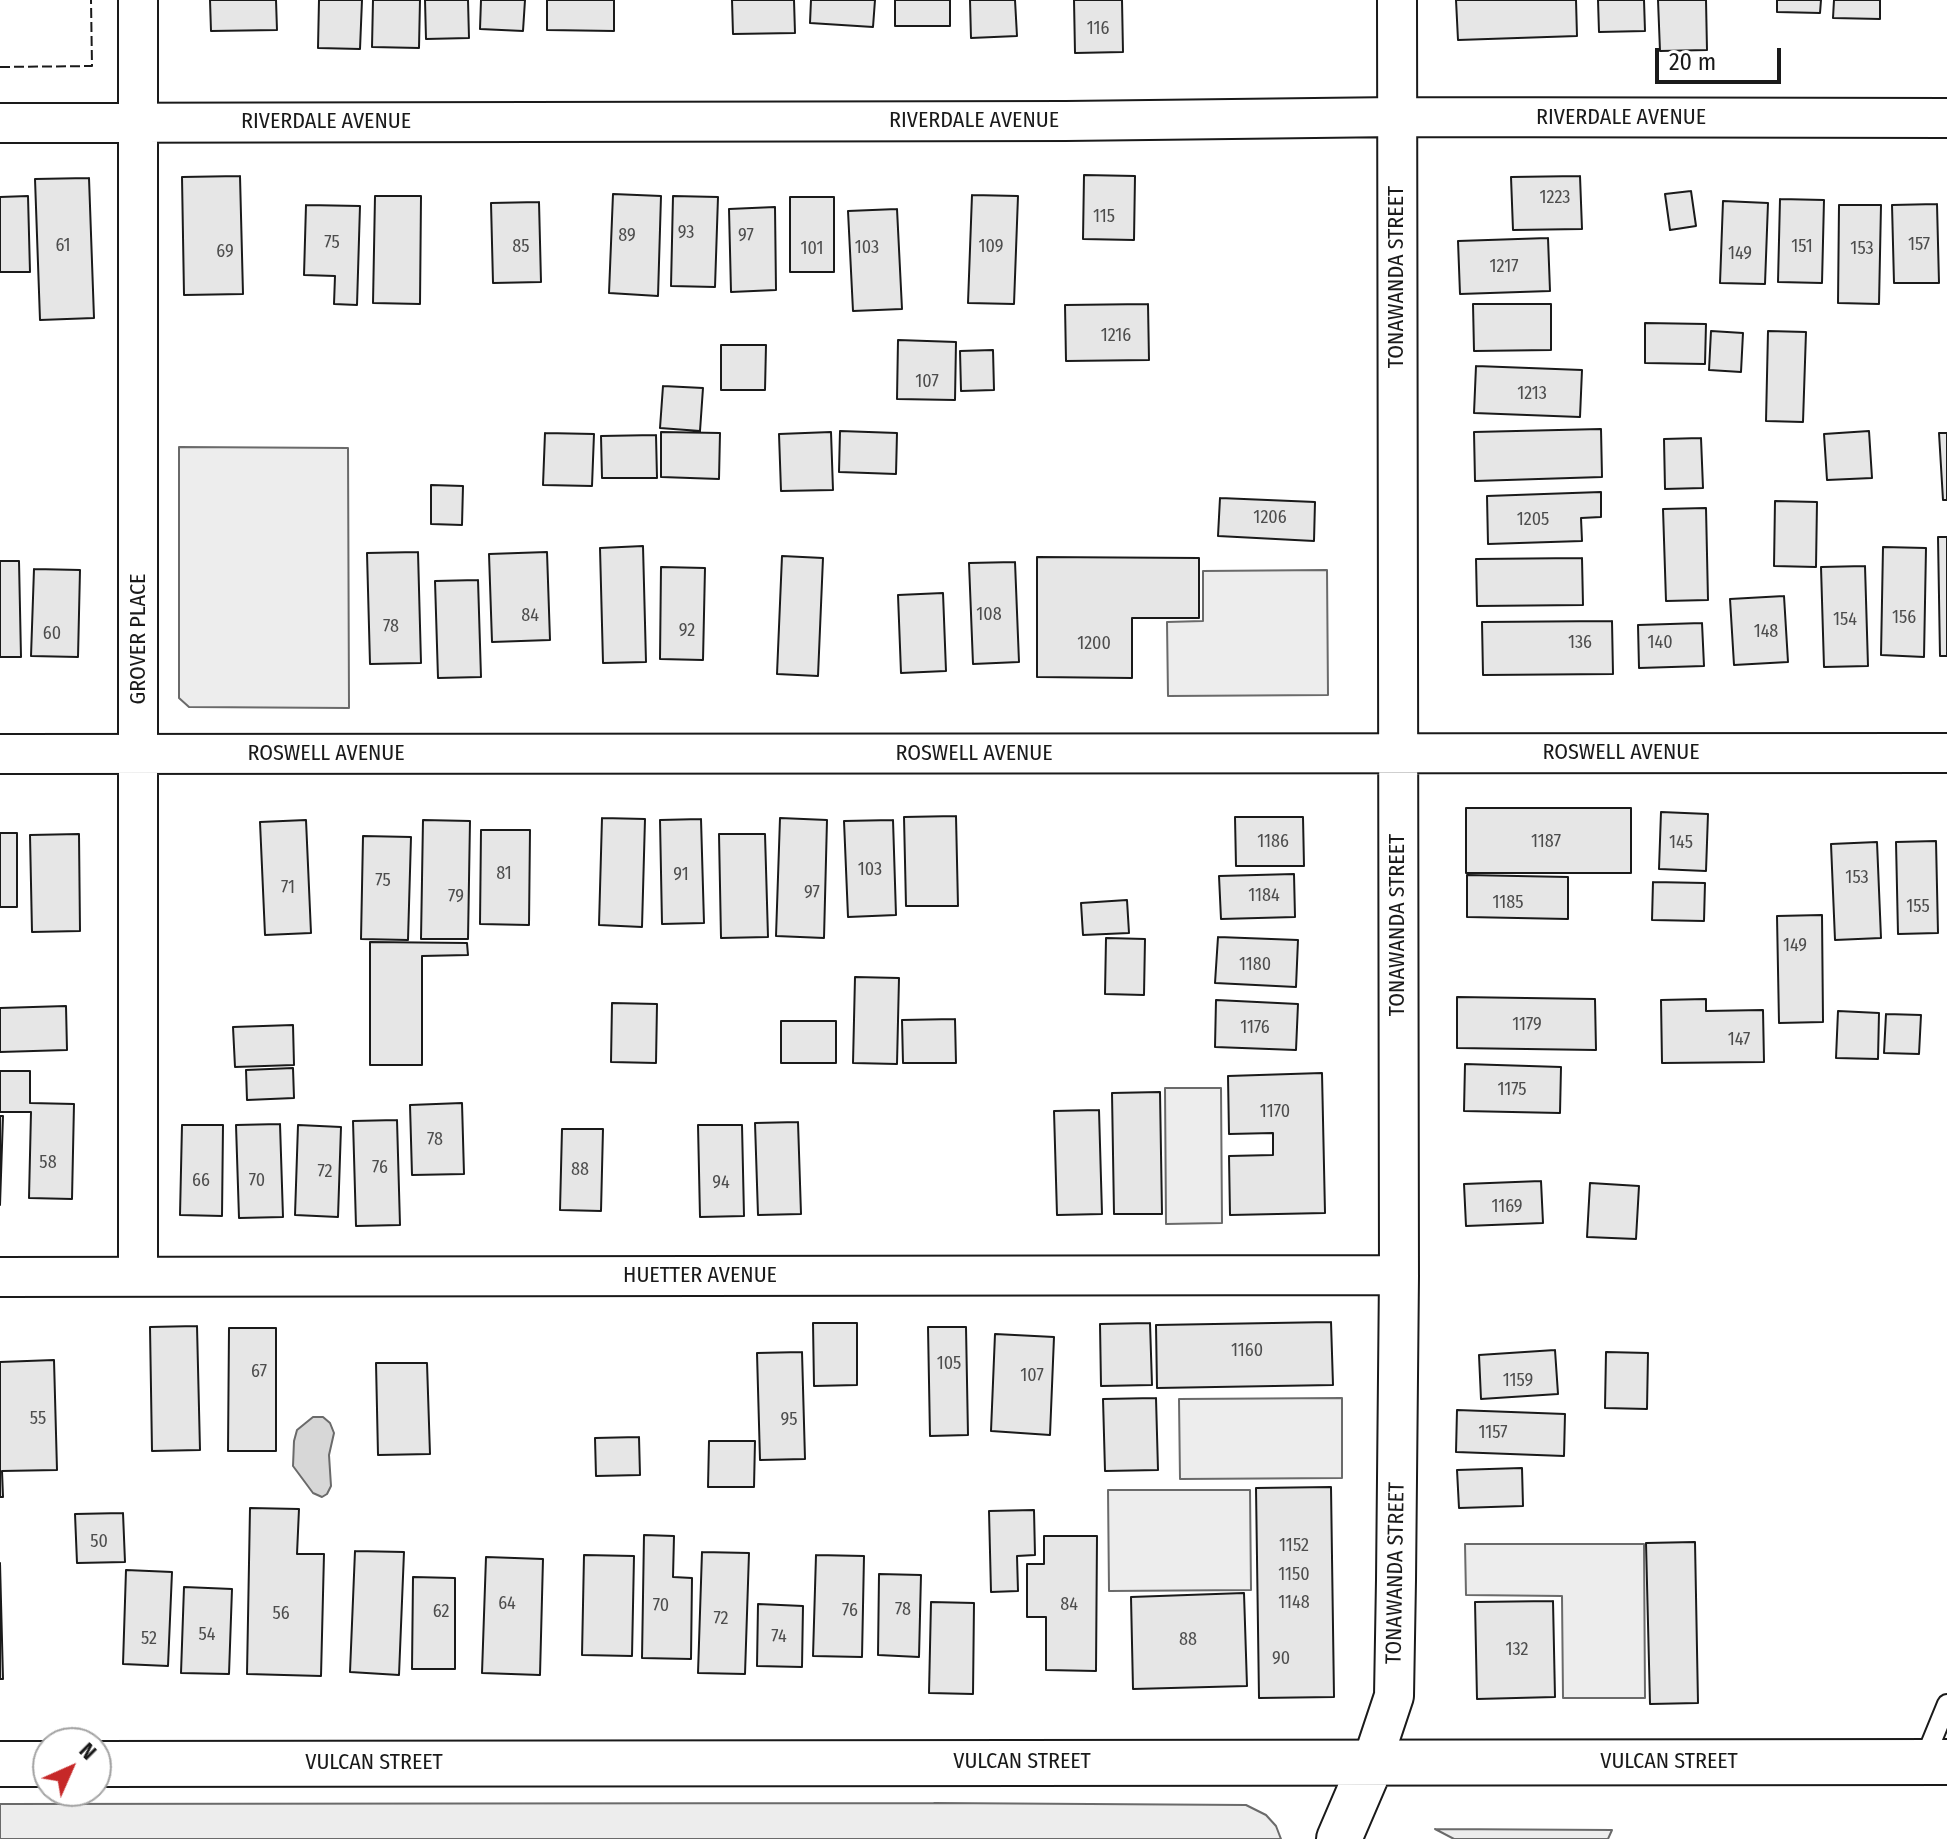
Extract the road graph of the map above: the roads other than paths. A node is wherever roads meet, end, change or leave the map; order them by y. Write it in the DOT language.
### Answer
graph roads {
  1 [pos="138,0"];
  2 [pos="1397,0"];
  3 [pos="1397,117"];
  4 [pos="1947,118"];
  5 [pos="138,122"];
  6 [pos="0,123"];
  7 [pos="139,753"];
  8 [pos="1947,753"];
  9 [pos="0,754"];
  10 [pos="1397,754"];
  11 [pos="1399,1275"];
  12 [pos="0,1277"];
  13 [pos="138,1277"];
  14 [pos="1947,1704"];
  15 [pos="1372,1762"];
  16 [pos="1935,1762"];
  17 [pos="0,1764"];
  18 [pos="32,1764"];
  19 [pos="112,1764"];
  20 [pos="1339,1839"];
  1 -- 5 [label="street, GROVER PLACE"];
  2 -- 3 [label="street, TONAWANDA STREET"];
  3 -- 4 [label="street, RIVERDALE AVENUE"];
  3 -- 5 [label="street, RIVERDALE AVENUE"];
  3 -- 10 [label="street, TONAWANDA STREET"];
  5 -- 6 [label="street, RIVERDALE AVENUE"];
  5 -- 7 [label="street, GROVER PLACE"];
  7 -- 9 [label="street, ROSWELL AVENUE"];
  7 -- 10 [label="street, ROSWELL AVENUE"];
  7 -- 13 [label="street, GROVER PLACE"];
  8 -- 10 [label="street, ROSWELL AVENUE"];
  10 -- 11 [label="street, TONAWANDA STREET"];
  11 -- 13 [label="street, HUETTER AVENUE"];
  11 -- 15 [label="street, TONAWANDA STREET"];
  12 -- 13 [label="street, HUETTER AVENUE"];
  14 -- 16 [label="lane"];
  15 -- 16 [label="street, VULCAN STREET"];
  15 -- 19 [label="street, VULCAN STREET"];
  15 -- 20 [label="street, TONAWANDA STREET"];
  17 -- 18 [label="street"];
}
